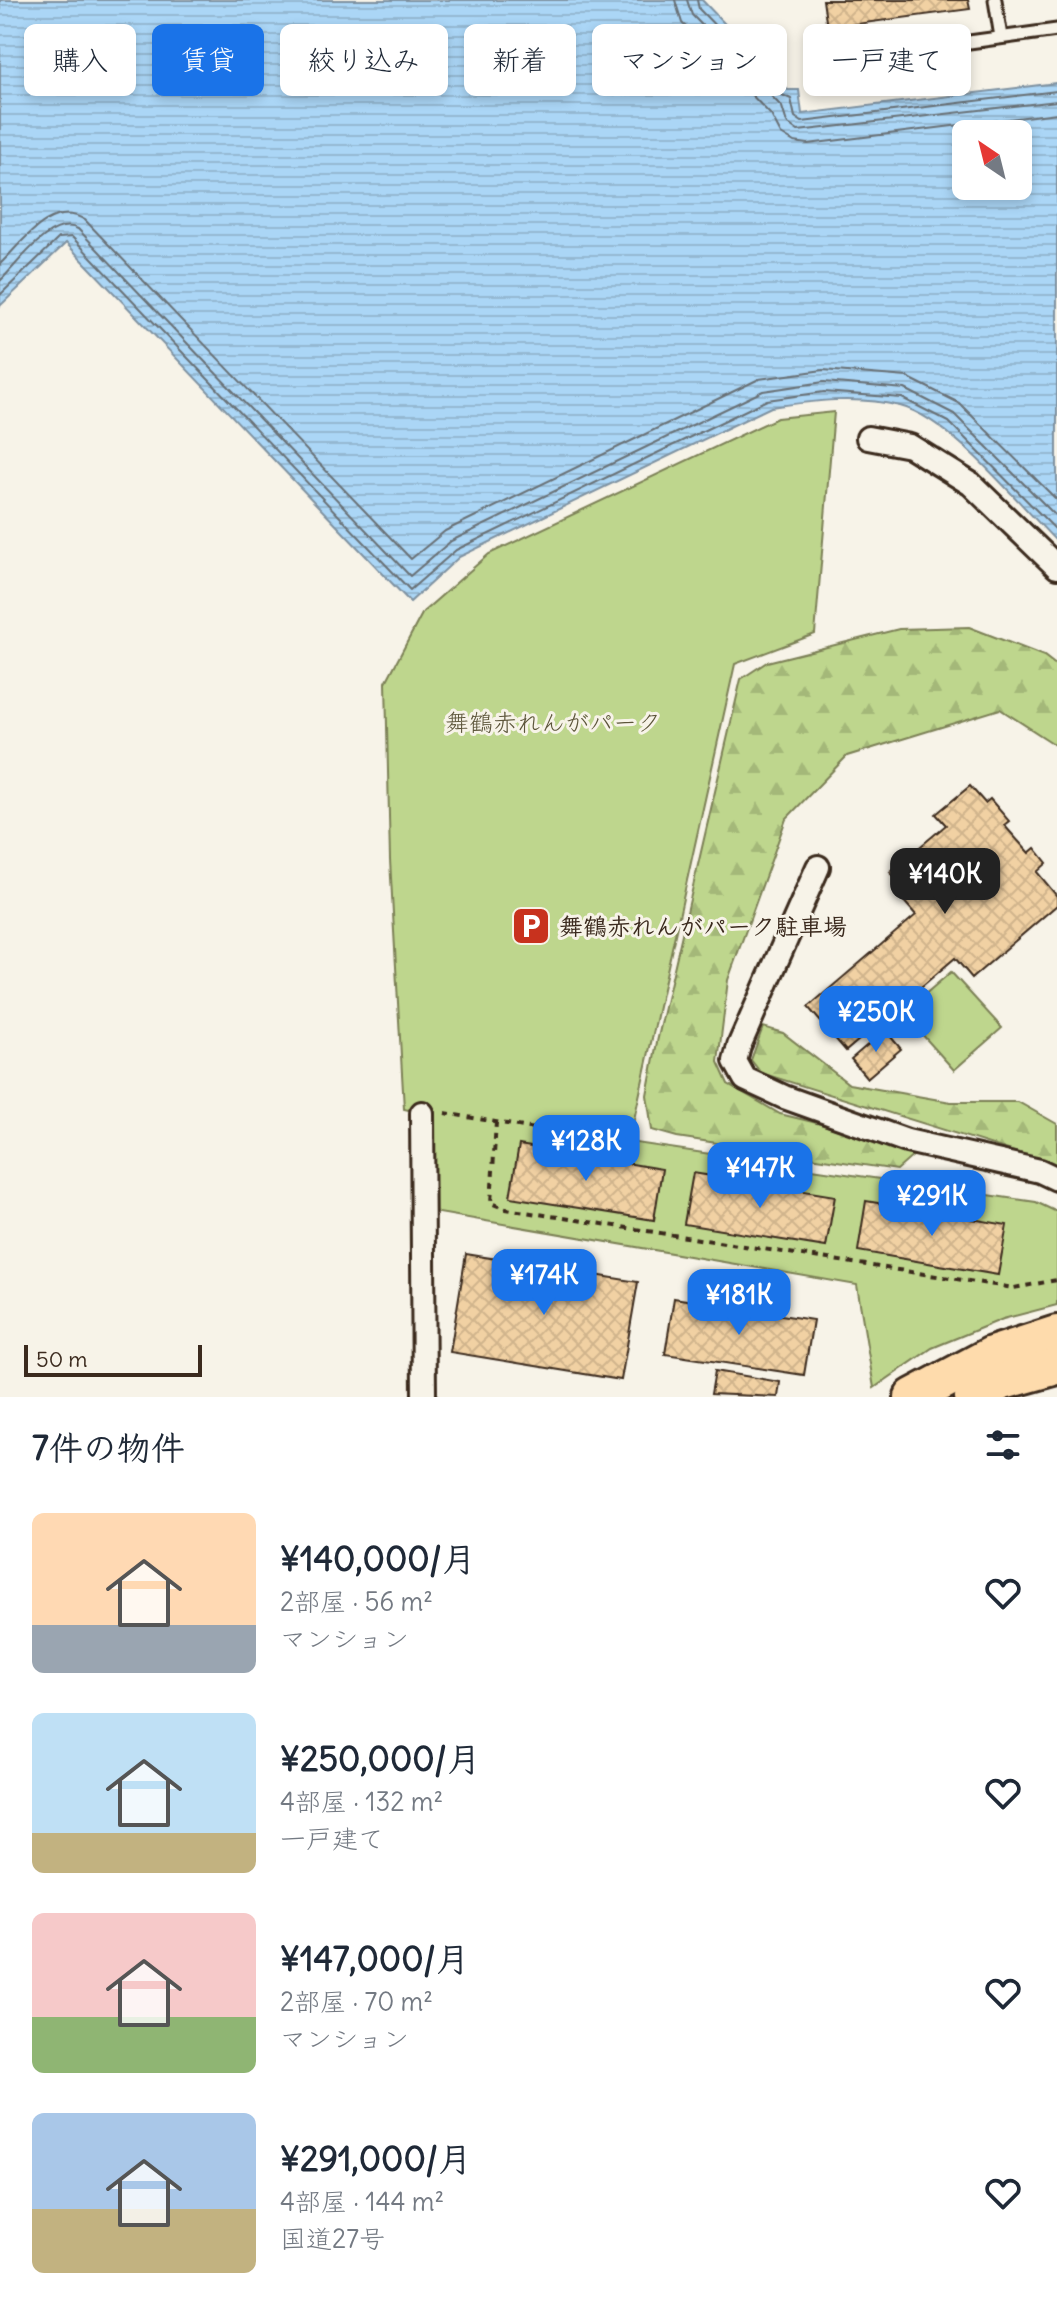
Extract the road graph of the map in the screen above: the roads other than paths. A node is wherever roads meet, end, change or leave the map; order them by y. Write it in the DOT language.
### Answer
graph roads {
  1 [pos="995,0"];
  2 [pos="1057,30"];
  3 [pos="1001,37"];
  4 [pos="971,41"];
  5 [pos="868,438"];
  6 [pos="1057,567"];
  7 [pos="818,867"];
  8 [pos="428,1112"];
  9 [pos="1057,1179"];
  10 [pos="1057,1334"];
  11 [pos="1057,1366"];
  12 [pos="424,1397"];
  13 [pos="913,1397"];
  14 [pos="973,1397"];
  1 -- 3 [label="lane"];
  2 -- 3 [label="lane"];
  3 -- 4 [label="lane"];
  5 -- 6 [label="street"];
  7 -- 9 [label="street"];
  8 -- 12 [label="street"];
  10 -- 13 [label="highway"];
  11 -- 14 [label="highway"];
}
